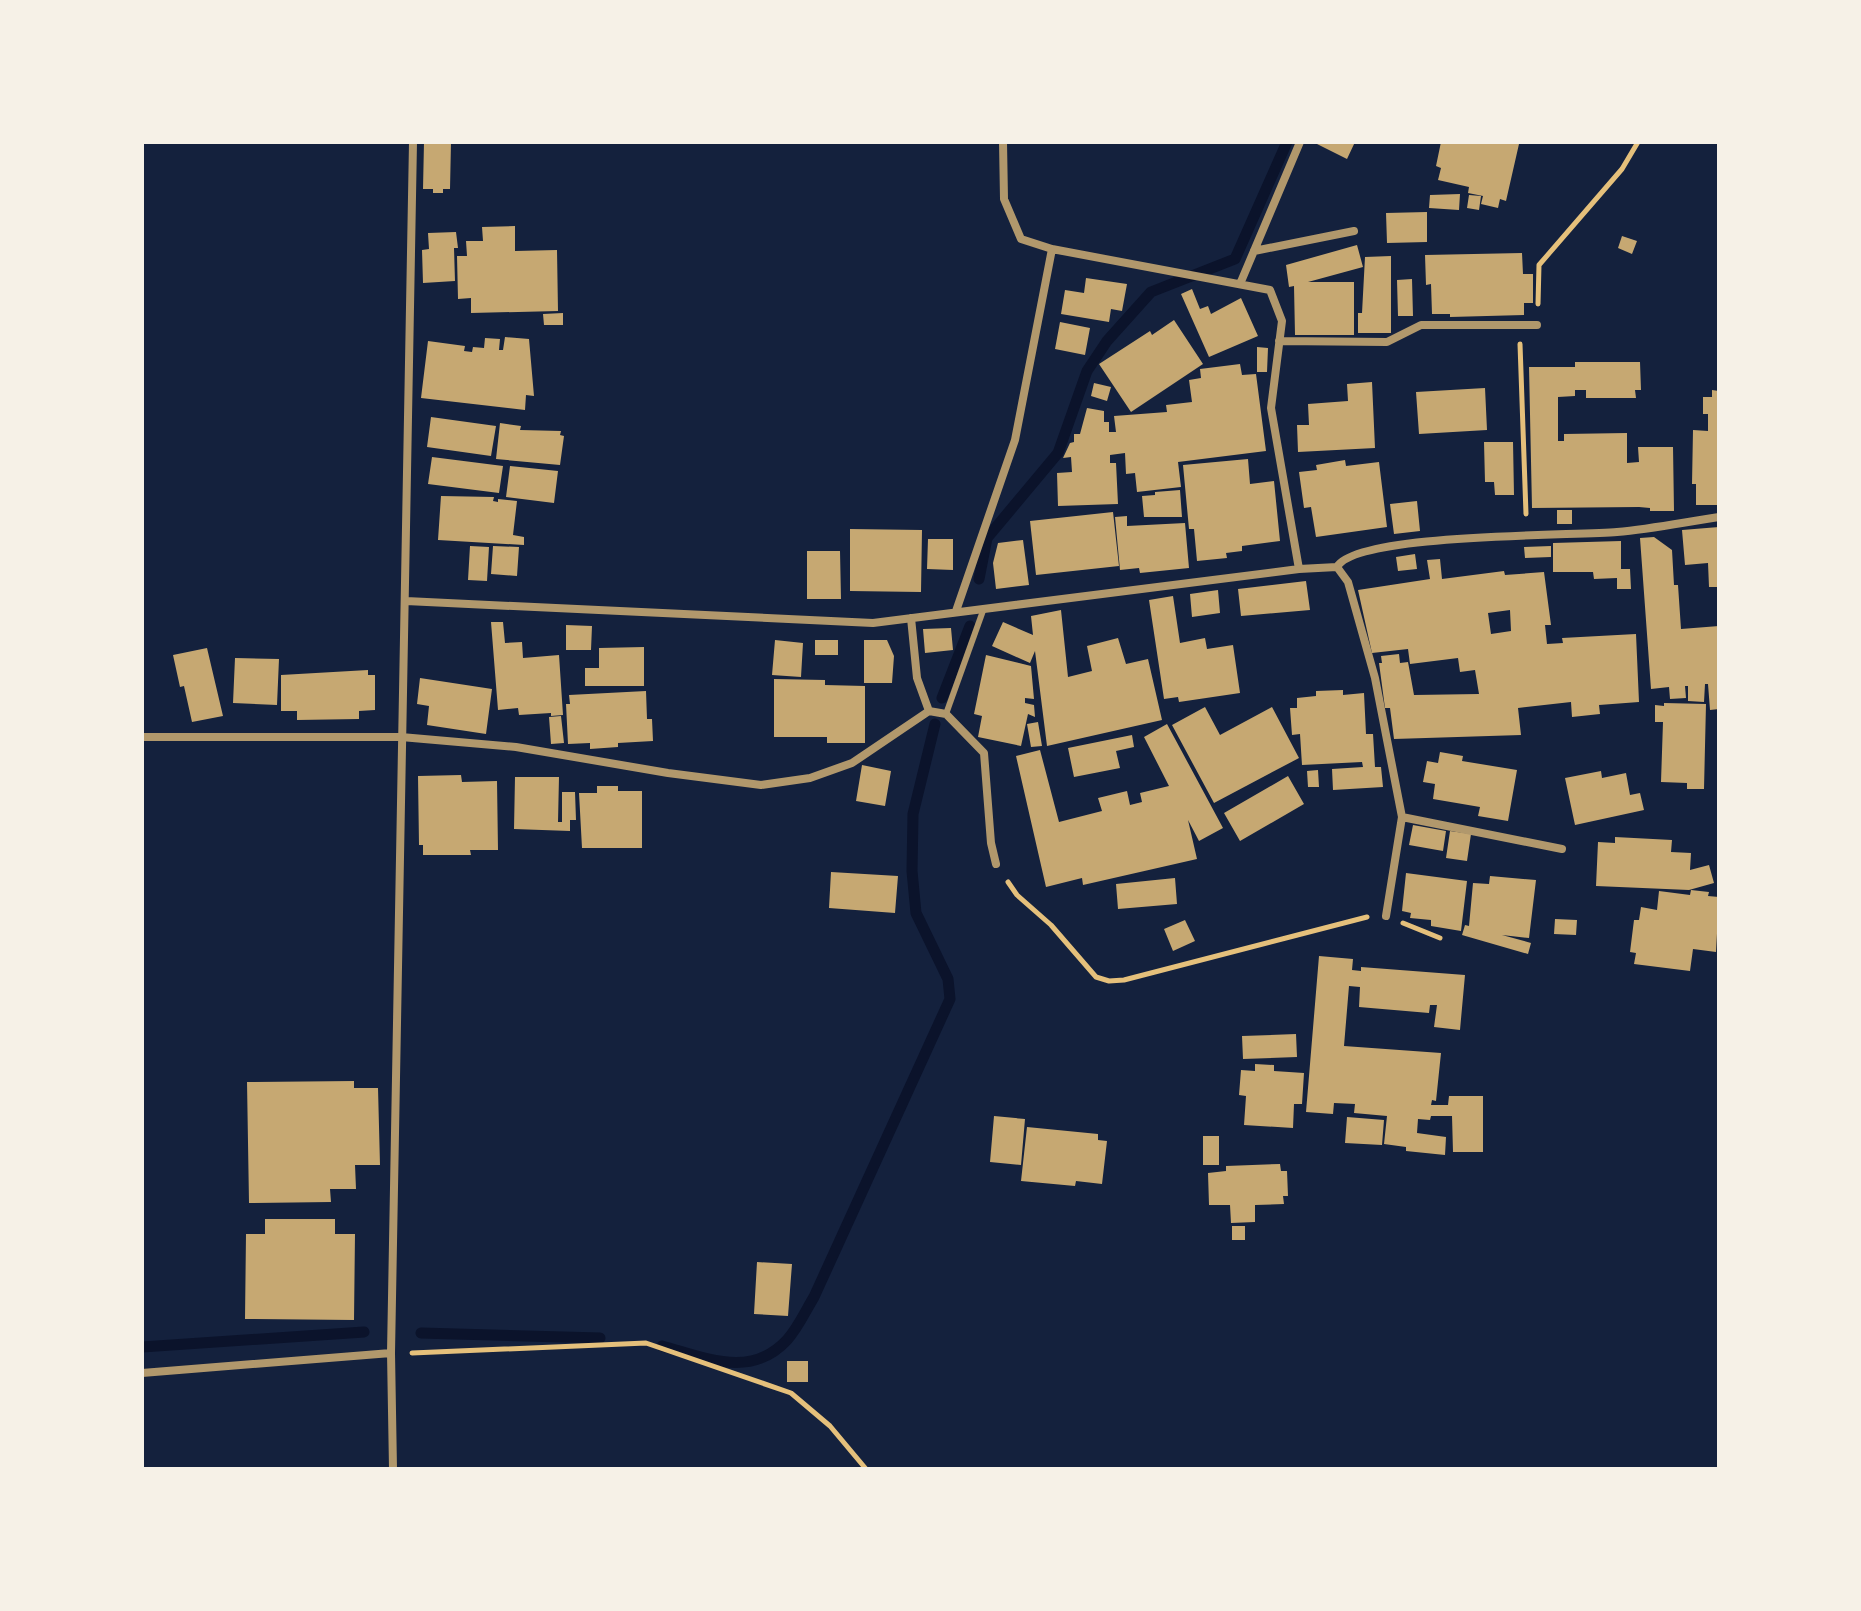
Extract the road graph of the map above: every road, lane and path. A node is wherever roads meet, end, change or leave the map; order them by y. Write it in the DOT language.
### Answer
graph roads {
  1 [pos="413,142"];
  2 [pos="1003,142"];
  3 [pos="1300,142"];
  4 [pos="1638,142"];
  5 [pos="1354,231"];
  6 [pos="1052,249"];
  7 [pos="1254,251"];
  8 [pos="1240,284"];
  9 [pos="1520,325"];
  10 [pos="1537,325"];
  11 [pos="1279,341"];
  12 [pos="1719,517"];
  13 [pos="1526,535"];
  14 [pos="1337,567"];
  15 [pos="1299,569"];
  16 [pos="406,601"];
  17 [pos="984,608"];
  18 [pos="956,611"];
  19 [pos="911,618"];
  20 [pos="929,711"];
  21 [pos="946,714"];
  22 [pos="142,737"];
  23 [pos="401,737"];
  24 [pos="1402,817"];
  25 [pos="1562,849"];
  26 [pos="996,864"];
  27 [pos="1386,916"];
  28 [pos="1440,938"];
  29 [pos="391,1353"];
  30 [pos="142,1373"];
  31 [pos="393,1469"];
  32 [pos="866,1469"];
  1 -- 16 [label="street"];
  2 -- 6 [label="street"];
  3 -- 7 [label="street"];
  4 -- 10 [label="path"];
  5 -- 7 [label="street"];
  6 -- 8 [label="street"];
  6 -- 18 [label="street"];
  7 -- 8 [label="street"];
  8 -- 11 [label="street"];
  9 -- 10 [label="street"];
  9 -- 11 [label="street"];
  9 -- 13 [label="path"];
  11 -- 15 [label="street"];
  12 -- 13 [label="street"];
  13 -- 14 [label="street"];
  14 -- 15 [label="street"];
  14 -- 24 [label="street"];
  15 -- 17 [label="street"];
  16 -- 19 [label="street"];
  16 -- 23 [label="street"];
  17 -- 18 [label="street"];
  17 -- 21 [label="lane"];
  18 -- 19 [label="street"];
  19 -- 20 [label="street"];
  20 -- 21 [label="street"];
  20 -- 23 [label="street"];
  21 -- 26 [label="street"];
  22 -- 23 [label="street"];
  23 -- 29 [label="street"];
  24 -- 25 [label="street"];
  24 -- 27 [label="street"];
  26 -- 27 [label="path"];
  27 -- 28 [label="path"];
  29 -- 30 [label="street"];
  29 -- 31 [label="street"];
  29 -- 32 [label="path"];
}
